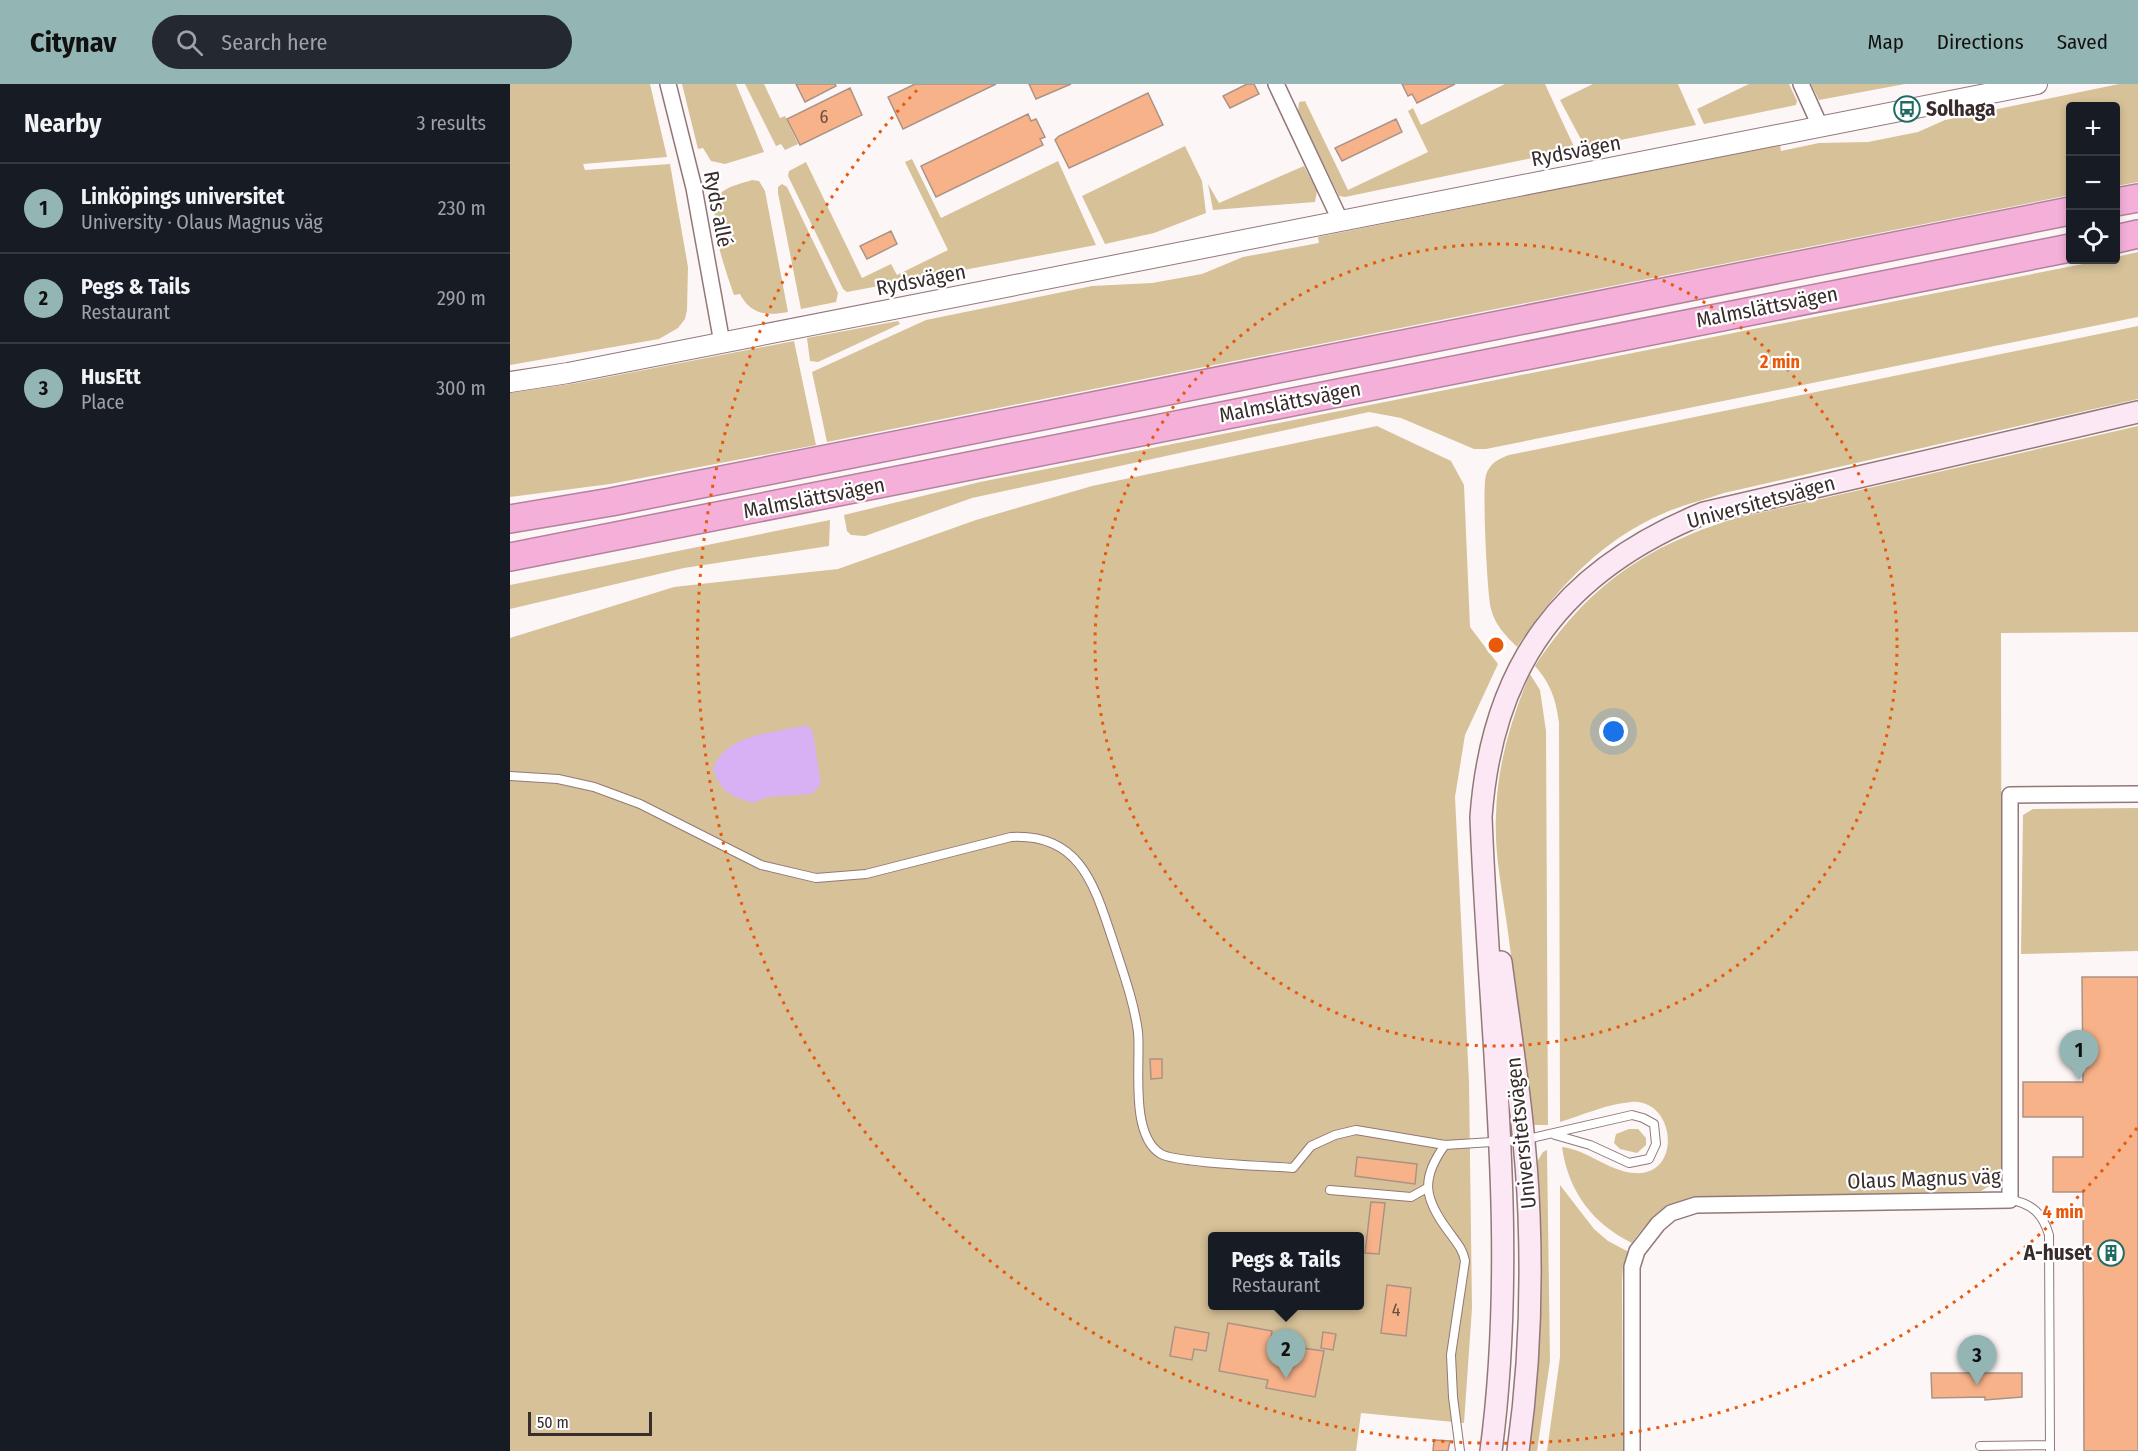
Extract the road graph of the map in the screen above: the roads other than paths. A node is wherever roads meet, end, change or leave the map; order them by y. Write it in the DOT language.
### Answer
graph roads {
  1 [pos="668,84"];
  2 [pos="1276,84"];
  3 [pos="1800,84"];
  4 [pos="2037,84"];
  5 [pos="1820,126"];
  6 [pos="2138,198"];
  7 [pos="2120,201"];
  8 [pos="2066,212"];
  9 [pos="1341,222"];
  10 [pos="2138,234"];
  11 [pos="2120,238"];
  12 [pos="2066,249"];
  13 [pos="722,343"];
  14 [pos="510,382"];
  15 [pos="2138,412"];
  16 [pos="510,519"];
  17 [pos="510,557"];
  18 [pos="510,776"];
  19 [pos="2138,794"];
  20 [pos="1481,817"];
  21 [pos="1555,1135"];
  22 [pos="1523,1140"];
  23 [pos="1499,1142"];
  24 [pos="1445,1145"];
  25 [pos="1427,1188"];
  26 [pos="1330,1190"];
  27 [pos="2010,1200"];
  28 [pos="1980,1446"];
  29 [pos="2050,1448"];
  30 [pos="1460,1451"];
  31 [pos="1491,1451"];
  32 [pos="1518,1451"];
  33 [pos="1632,1451"];
  1 -- 13 [label="street, Ryds allé"];
  2 -- 9 [label="street"];
  3 -- 5 [label="street"];
  4 -- 5 [label="street, Rydsvägen"];
  5 -- 9 [label="street, Rydsvägen"];
  6 -- 7 [label="highway"];
  8 -- 16 [label="highway, Malmslättsvägen"];
  9 -- 13 [label="street, Rydsvägen"];
  10 -- 11 [label="highway"];
  12 -- 17 [label="highway, Malmslättsvägen"];
  13 -- 14 [label="street, Rydsvägen"];
  15 -- 20 [label="main road, Universitetsvägen"];
  18 -- 24 [label="lane"];
  19 -- 27 [label="street, Olaus Magnus väg"];
  20 -- 22 [label="main road, Universitetsvägen"];
  20 -- 23 [label="main road, Universitetsvägen"];
  21 -- 21 [label="lane"];
  21 -- 22 [label="lane"];
  22 -- 23 [label="lane"];
  22 -- 32 [label="main road, Universitetsvägen"];
  23 -- 24 [label="lane"];
  23 -- 31 [label="main road, Universitetsvägen"];
  24 -- 25 [label="lane"];
  25 -- 26 [label="lane"];
  25 -- 30 [label="lane"];
  27 -- 29 [label="lane"];
  27 -- 33 [label="street, Olaus Magnus väg"];
  28 -- 29 [label="lane"];
}
